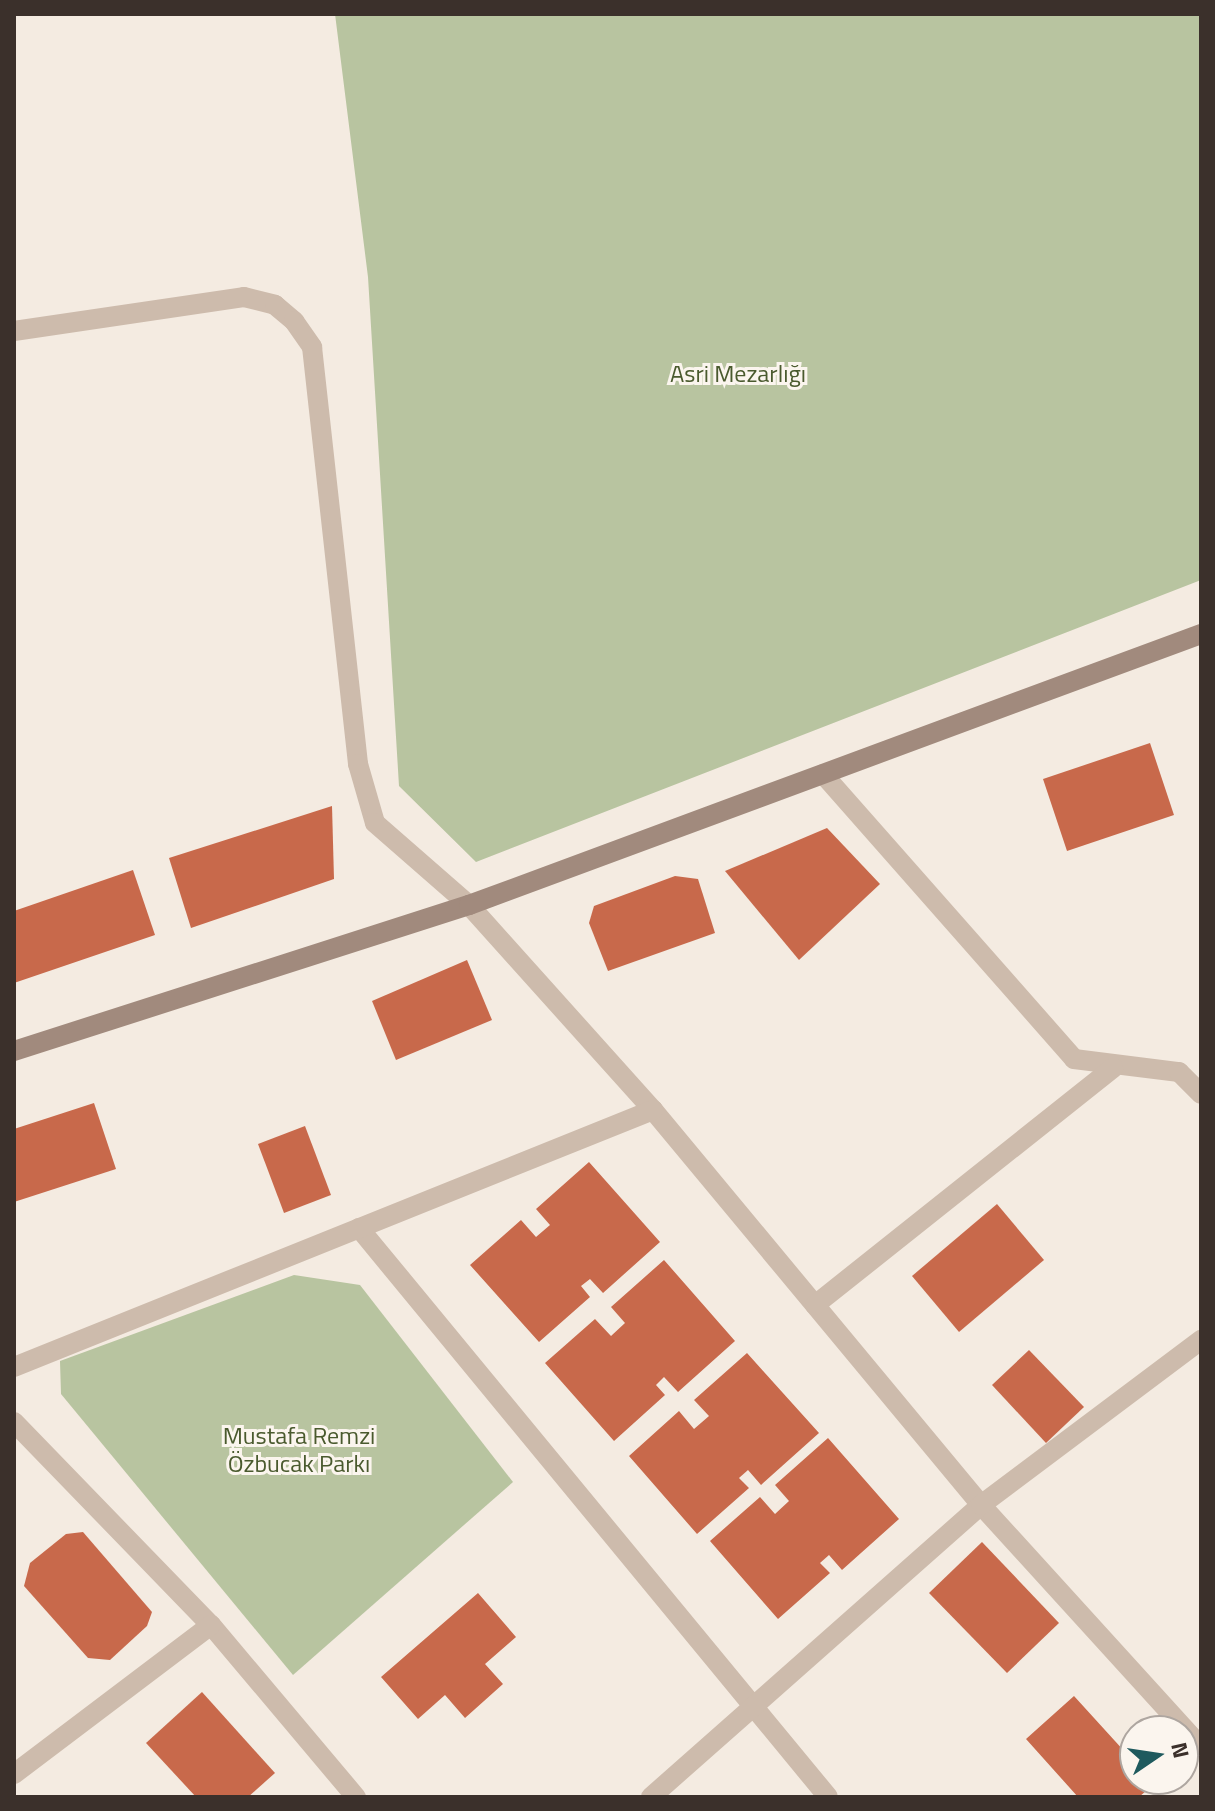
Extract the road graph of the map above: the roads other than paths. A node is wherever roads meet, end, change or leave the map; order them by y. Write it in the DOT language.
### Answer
graph roads {
  1 [pos="14,331"];
  2 [pos="1201,634"];
  3 [pos="823,774"];
  4 [pos="469,905"];
  5 [pos="14,1051"];
  6 [pos="1113,1068"];
  7 [pos="1201,1094"];
  8 [pos="653,1110"];
  9 [pos="359,1228"];
  10 [pos="815,1305"];
  11 [pos="1201,1340"];
  12 [pos="14,1367"];
  13 [pos="14,1422"];
  14 [pos="981,1505"];
  15 [pos="211,1625"];
  16 [pos="752,1707"];
  17 [pos="1178,1715"];
  18 [pos="14,1774"];
  19 [pos="356,1797"];
  20 [pos="651,1797"];
  21 [pos="828,1797"];
  1 -- 4 [label="street"];
  2 -- 3 [label="street"];
  3 -- 4 [label="street"];
  3 -- 6 [label="street"];
  4 -- 5 [label="street"];
  4 -- 8 [label="street"];
  6 -- 7 [label="street"];
  6 -- 10 [label="street"];
  8 -- 9 [label="street"];
  8 -- 10 [label="street"];
  9 -- 12 [label="street"];
  9 -- 16 [label="street"];
  10 -- 14 [label="street"];
  11 -- 14 [label="street"];
  13 -- 15 [label="street"];
  14 -- 16 [label="street"];
  14 -- 17 [label="street"];
  15 -- 18 [label="street"];
  15 -- 19 [label="street"];
  16 -- 20 [label="street"];
  16 -- 21 [label="street"];
}
